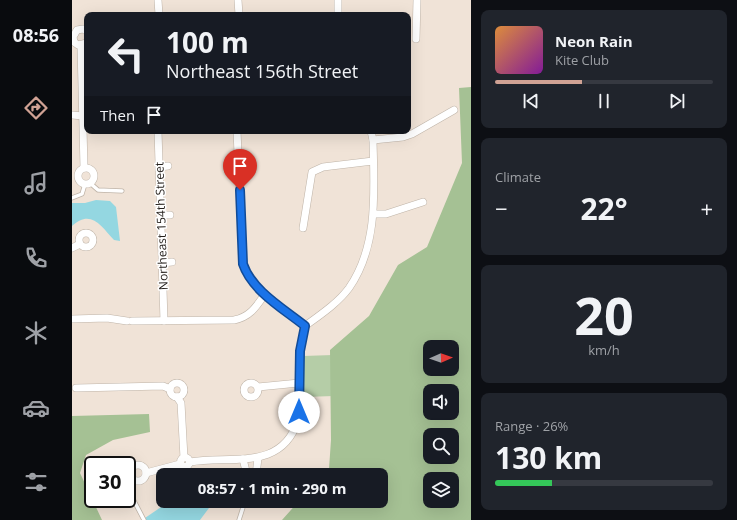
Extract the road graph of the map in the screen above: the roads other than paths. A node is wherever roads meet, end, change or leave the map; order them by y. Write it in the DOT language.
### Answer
graph roads {
  1 [pos="158,0"];
  2 [pos="238,0"];
  3 [pos="338,0"];
  4 [pos="417,0"];
  5 [pos="159,12"];
  6 [pos="239,12"];
  7 [pos="338,12"];
  8 [pos="84,31"];
  9 [pos="416,39"];
  10 [pos="84,45"];
  11 [pos="454,110"];
  12 [pos="72,116"];
  13 [pos="83,116"];
  14 [pos="158,134"];
  15 [pos="237,134"];
  16 [pos="372,134"];
  17 [pos="373,140"];
  18 [pos="373,161"];
  19 [pos="168,166"];
  20 [pos="159,167"];
  21 [pos="84,168"];
  22 [pos="88,183"];
  23 [pos="122,191"];
  24 [pos="72,198"];
  25 [pos="423,202"];
  26 [pos="374,214"];
  27 [pos="161,215"];
  28 [pos="170,215"];
  29 [pos="303,228"];
  30 [pos="80,244"];
  31 [pos="72,248"];
  32 [pos="172,262"];
  33 [pos="162,263"];
  34 [pos="265,294"];
  35 [pos="72,319"];
  36 [pos="164,320"];
  37 [pos="305,326"];
  38 [pos="299,383"];
  39 [pos="73,387"];
  40 [pos="258,387"];
  41 [pos="170,389"];
  42 [pos="177,397"];
  43 [pos="258,458"];
  44 [pos="243,459"];
  45 [pos="185,461"];
  46 [pos="136,466"];
  47 [pos="245,468"];
  48 [pos="257,468"];
  49 [pos="146,473"];
  50 [pos="136,480"];
  51 [pos="136,505"];
  52 [pos="243,508"];
  53 [pos="144,520"];
  54 [pos="239,520"];
  1 -- 5 [label="street"];
  2 -- 6 [label="street"];
  3 -- 7 [label="street"];
  4 -- 9 [label="street"];
  8 -- 10 [label="street"];
  10 -- 13 [label="street"];
  11 -- 17 [label="street"];
  12 -- 13 [label="street"];
  13 -- 21 [label="street"];
  14 -- 20 [label="street, Northeast 154th Street"];
  15 -- 34 [label="street"];
  16 -- 17 [label="street"];
  17 -- 18 [label="street"];
  18 -- 26 [label="street"];
  18 -- 29 [label="street"];
  19 -- 20 [label="street"];
  20 -- 27 [label="street, Northeast 154th Street"];
  21 -- 22 [label="street"];
  21 -- 22 [label="street"];
  22 -- 23 [label="lane"];
  22 -- 24 [label="lane"];
  25 -- 26 [label="street"];
  26 -- 37 [label="street"];
  27 -- 28 [label="street"];
  27 -- 33 [label="street, Northeast 154th Street"];
  30 -- 31 [label="street"];
  32 -- 33 [label="street"];
  33 -- 36 [label="street, Northeast 154th Street"];
  34 -- 36 [label="street"];
  34 -- 37 [label="street"];
  35 -- 36 [label="street"];
  37 -- 38 [label="street"];
  38 -- 40 [label="street"];
  38 -- 43 [label="street"];
  39 -- 41 [label="street"];
  41 -- 42 [label="street"];
  41 -- 42 [label="street"];
  42 -- 45 [label="street"];
  43 -- 44 [label="street"];
  43 -- 48 [label="street"];
  44 -- 45 [label="street"];
  44 -- 47 [label="street"];
  45 -- 49 [label="street"];
  46 -- 49 [label="street"];
  49 -- 50 [label="street"];
  51 -- 53 [label="lane"];
  52 -- 54 [label="lane"];
}
